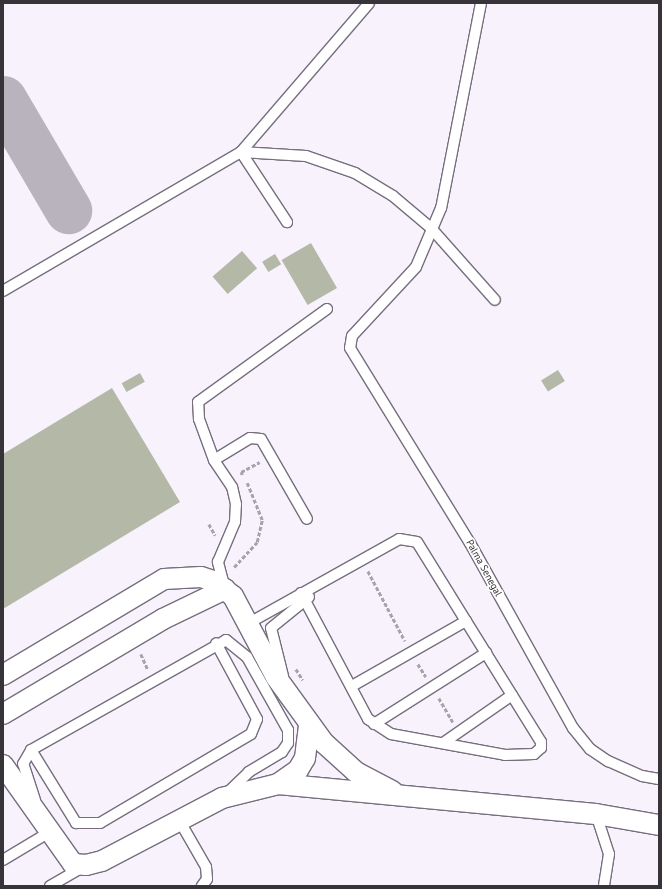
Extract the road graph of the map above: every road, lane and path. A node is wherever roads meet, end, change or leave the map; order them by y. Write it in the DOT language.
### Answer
graph roads {
  1 [pos="369,3"];
  2 [pos="481,3"];
  3 [pos="241,152"];
  4 [pos="287,222"];
  5 [pos="431,228"];
  6 [pos="3,291"];
  7 [pos="495,300"];
  8 [pos="327,309"];
  9 [pos="272,454"];
  10 [pos="214,460"];
  11 [pos="307,518"];
  12 [pos="233,567"];
  13 [pos="314,588"];
  14 [pos="225,589"];
  15 [pos="301,593"];
  16 [pos="306,602"];
  17 [pos="466,621"];
  18 [pos="249,623"];
  19 [pos="216,642"];
  20 [pos="486,653"];
  21 [pos="3,675"];
  22 [pos="275,683"];
  23 [pos="352,686"];
  24 [pos="512,695"];
  25 [pos="3,714"];
  26 [pos="309,722"];
  27 [pos="374,724"];
  28 [pos="443,744"];
  29 [pos="31,750"];
  30 [pos="3,766"];
  31 [pos="659,779"];
  32 [pos="278,784"];
  33 [pos="397,793"];
  34 [pos="222,798"];
  35 [pos="596,814"];
  36 [pos="179,820"];
  37 [pos="659,825"];
  38 [pos="45,829"];
  39 [pos="3,860"];
  40 [pos="86,865"];
  41 [pos="64,883"];
  42 [pos="50,886"];
  43 [pos="202,886"];
  44 [pos="604,886"];
  1 -- 3 [label="lane"];
  2 -- 5 [label="lane, Palma Senegal"];
  3 -- 4 [label="lane"];
  3 -- 5 [label="lane"];
  3 -- 6 [label="lane"];
  5 -- 7 [label="lane"];
  5 -- 31 [label="lane, Palma Senegal"];
  8 -- 10 [label="lane"];
  9 -- 10 [label="lane"];
  9 -- 11 [label="lane"];
  9 -- 12 [label="path"];
  10 -- 14 [label="lane"];
  13 -- 15 [label="lane"];
  13 -- 16 [label="lane"];
  13 -- 17 [label="lane"];
  14 -- 18 [label="street"];
  14 -- 21 [label="street"];
  14 -- 25 [label="street"];
  15 -- 16 [label="lane"];
  15 -- 18 [label="lane"];
  16 -- 22 [label="lane"];
  16 -- 23 [label="lane"];
  17 -- 20 [label="lane"];
  17 -- 23 [label="lane"];
  18 -- 22 [label="street"];
  19 -- 22 [label="lane"];
  19 -- 29 [label="lane"];
  19 -- 29 [label="lane"];
  20 -- 24 [label="lane"];
  20 -- 27 [label="lane"];
  22 -- 26 [label="street"];
  22 -- 34 [label="lane"];
  23 -- 27 [label="lane"];
  24 -- 28 [label="lane"];
  24 -- 28 [label="lane"];
  26 -- 32 [label="street"];
  26 -- 33 [label="street"];
  27 -- 28 [label="lane"];
  29 -- 38 [label="lane"];
  30 -- 38 [label="street"];
  32 -- 33 [label="street"];
  32 -- 34 [label="street"];
  33 -- 35 [label="street"];
  34 -- 36 [label="street"];
  35 -- 37 [label="street"];
  35 -- 44 [label="lane"];
  36 -- 40 [label="street"];
  36 -- 43 [label="lane"];
  38 -- 39 [label="lane"];
  38 -- 40 [label="street"];
  40 -- 41 [label="lane"];
  41 -- 42 [label="lane"];
}
